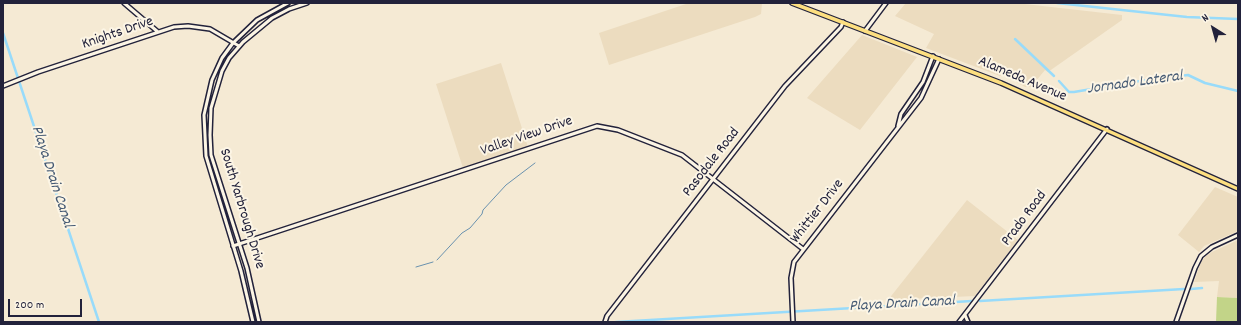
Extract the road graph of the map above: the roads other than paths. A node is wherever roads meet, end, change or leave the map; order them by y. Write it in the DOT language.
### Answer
graph roads {
  1 [pos="124,3"];
  2 [pos="288,3"];
  3 [pos="307,3"];
  4 [pos="792,3"];
  5 [pos="886,3"];
  6 [pos="843,22"];
  7 [pos="865,31"];
  8 [pos="158,32"];
  9 [pos="233,43"];
  10 [pos="239,46"];
  11 [pos="933,56"];
  12 [pos="939,59"];
  13 [pos="3,86"];
  14 [pos="897,128"];
  15 [pos="1107,129"];
  16 [pos="713,179"];
  17 [pos="1238,189"];
  18 [pos="1238,235"];
  19 [pos="239,245"];
  20 [pos="233,246"];
  21 [pos="803,249"];
  22 [pos="965,314"];
  23 [pos="606,321"];
  24 [pos="253,322"];
  25 [pos="259,322"];
  26 [pos="793,322"];
  27 [pos="959,322"];
  28 [pos="968,322"];
  29 [pos="1176,322"];
  1 -- 8 [label="street"];
  2 -- 9 [label="street, South Yarbrough Drive"];
  3 -- 10 [label="street, South Yarbrough Drive"];
  4 -- 6 [label="main road, Alameda Avenue"];
  5 -- 7 [label="street"];
  6 -- 7 [label="main road, Alameda Avenue"];
  6 -- 16 [label="street, Pasodale Road"];
  7 -- 11 [label="main road, Alameda Avenue"];
  8 -- 9 [label="street, Knights Drive"];
  8 -- 13 [label="street, Knights Drive"];
  9 -- 10 [label="street, Knights Drive"];
  9 -- 20 [label="street, South Yarbrough Drive"];
  10 -- 19 [label="street, South Yarbrough Drive"];
  11 -- 12 [label="main road, Alameda Avenue"];
  11 -- 14 [label="street, Whittier Drive"];
  12 -- 14 [label="street, Whittier Drive"];
  12 -- 15 [label="main road, Alameda Avenue"];
  14 -- 21 [label="street, Whittier Drive"];
  15 -- 17 [label="main road, Alameda Avenue"];
  15 -- 22 [label="street, Prado Road"];
  16 -- 19 [label="street, Valley View Drive"];
  16 -- 21 [label="street, Valley View Drive"];
  16 -- 23 [label="street, Pasodale Road"];
  18 -- 29 [label="street"];
  19 -- 20 [label="street, Valley View Drive"];
  19 -- 25 [label="street, South Yarbrough Drive"];
  20 -- 24 [label="street, South Yarbrough Drive"];
  21 -- 26 [label="street, Whittier Drive"];
  22 -- 27 [label="street, Prado Road"];
  22 -- 28 [label="street"];
}
